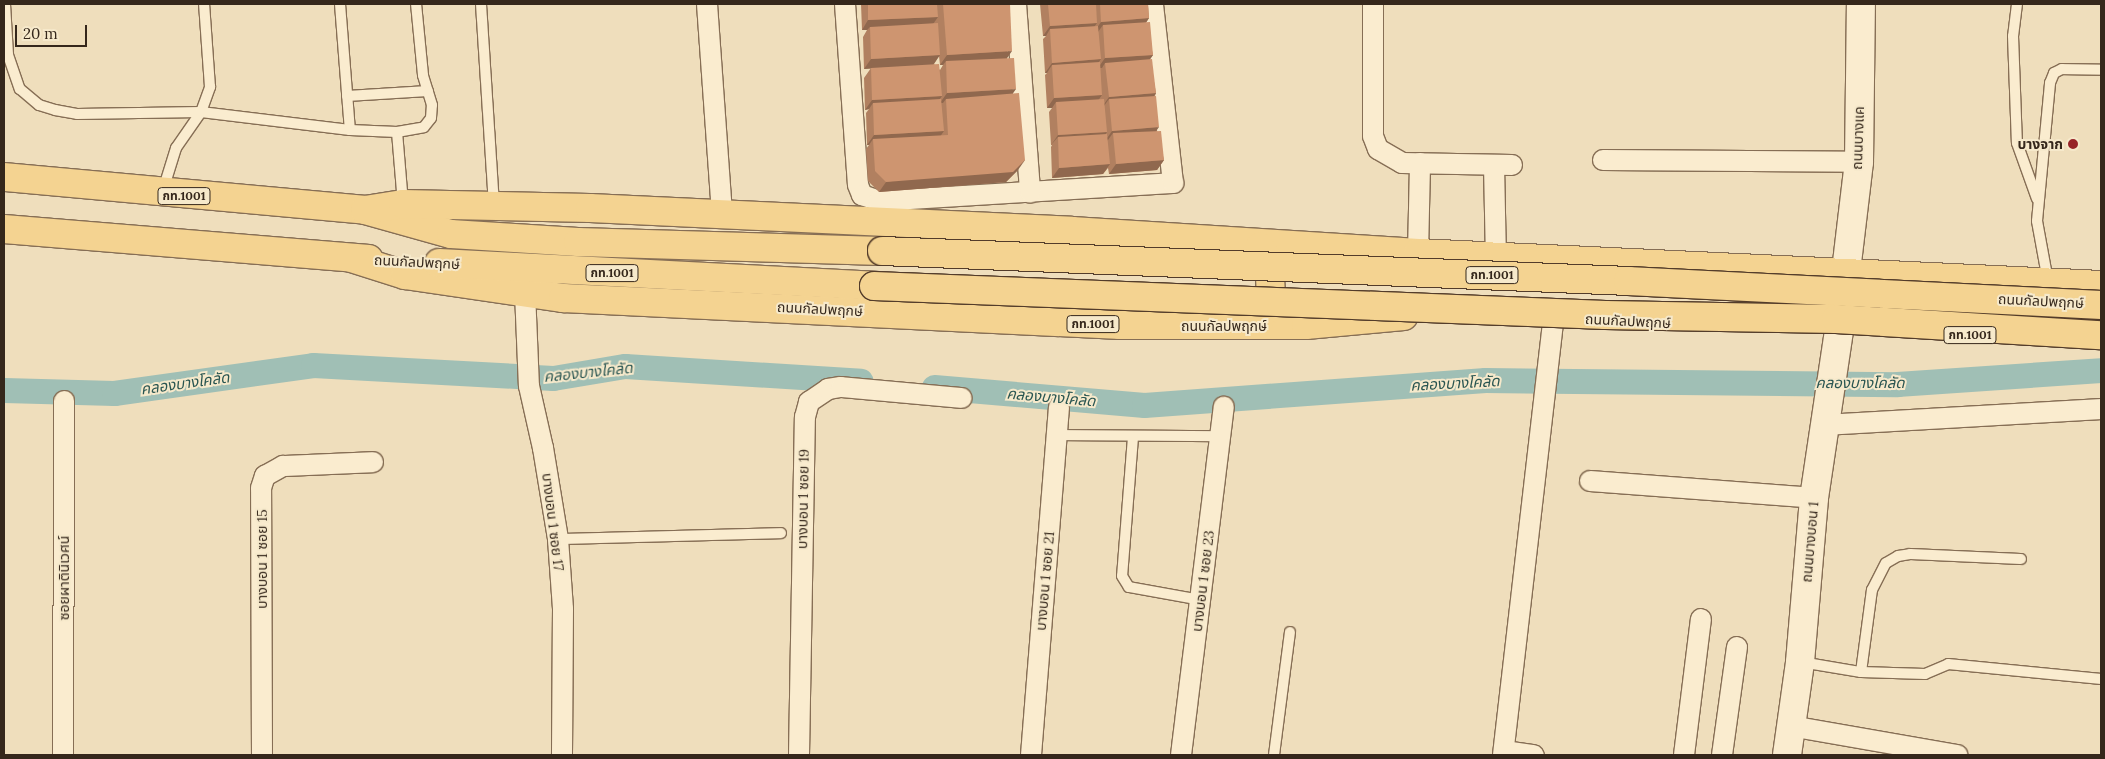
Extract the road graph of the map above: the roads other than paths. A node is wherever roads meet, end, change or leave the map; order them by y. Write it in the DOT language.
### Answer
graph roads {
  1 [pos="5,4"];
  2 [pos="204,4"];
  3 [pos="340,4"];
  4 [pos="416,4"];
  5 [pos="481,4"];
  6 [pos="707,4"];
  7 [pos="845,4"];
  8 [pos="1016,4"];
  9 [pos="1153,4"];
  10 [pos="1373,4"];
  11 [pos="1861,4"];
  12 [pos="2017,4"];
  13 [pos="2101,70"];
  14 [pos="428,91"];
  15 [pos="347,96"];
  16 [pos="201,112"];
  17 [pos="350,130"];
  18 [pos="397,132"];
  19 [pos="1603,160"];
  20 [pos="1859,162"];
  21 [pos="1420,163"];
  22 [pos="4,177"];
  23 [pos="1030,192"];
  24 [pos="162,194"];
  25 [pos="2039,203"];
  26 [pos="403,204"];
  27 [pos="494,205"];
  28 [pos="365,210"];
  29 [pos="722,215"];
  30 [pos="4,229"];
  31 [pos="1256,242"];
  32 [pos="1418,253"];
  33 [pos="1496,257"];
  34 [pos="351,258"];
  35 [pos="1846,271"];
  36 [pos="2048,282"];
  37 [pos="2101,285"];
  38 [pos="525,292"];
  39 [pos="2101,304"];
  40 [pos="1554,316"];
  41 [pos="1252,326"];
  42 [pos="1839,330"];
  43 [pos="2101,335"];
  44 [pos="2101,342"];
  45 [pos="962,398"];
  46 [pos="64,401"];
  47 [pos="1059,406"];
  48 [pos="1224,407"];
  49 [pos="2101,410"];
  50 [pos="1828,412"];
  51 [pos="1056,435"];
  52 [pos="1133,436"];
  53 [pos="1220,436"];
  54 [pos="374,462"];
  55 [pos="1590,481"];
  56 [pos="1814,498"];
  57 [pos="781,533"];
  58 [pos="558,539"];
  59 [pos="2021,559"];
  60 [pos="1201,600"];
  61 [pos="1701,619"];
  62 [pos="1290,632"];
  63 [pos="1737,647"];
  64 [pos="1800,662"];
  65 [pos="1861,672"];
  66 [pos="2101,679"];
  67 [pos="1791,726"];
  68 [pos="1503,753"];
  69 [pos="63,755"];
  70 [pos="262,755"];
  71 [pos="562,755"];
  72 [pos="799,755"];
  73 [pos="1031,755"];
  74 [pos="1182,755"];
  75 [pos="1274,755"];
  76 [pos="1534,755"];
  77 [pos="1684,755"];
  78 [pos="1722,755"];
  79 [pos="1787,755"];
  80 [pos="1958,755"];
  1 -- 16 [label="lane"];
  2 -- 16 [label="lane"];
  3 -- 15 [label="lane"];
  4 -- 14 [label="lane"];
  5 -- 27 [label="lane"];
  6 -- 29 [label="street"];
  7 -- 23 [label="street"];
  8 -- 23 [label="street"];
  9 -- 23 [label="street"];
  10 -- 21 [label="street"];
  11 -- 20 [label="main road, ถนนบางแค"];
  12 -- 25 [label="lane"];
  13 -- 25 [label="lane"];
  14 -- 15 [label="lane"];
  14 -- 18 [label="lane"];
  15 -- 17 [label="lane"];
  16 -- 17 [label="lane"];
  16 -- 24 [label="lane"];
  17 -- 18 [label="lane"];
  18 -- 26 [label="lane"];
  19 -- 20 [label="street"];
  20 -- 35 [label="main road, ถนนบางแค"];
  21 -- 32 [label="street"];
  21 -- 33 [label="street"];
  22 -- 24 [label="main road, ถนนกัลปพฤกษ์ / กท.1001"];
  24 -- 28 [label="main road, ถนนกัลปพฤกษ์ / กท.1001"];
  25 -- 36 [label="lane"];
  26 -- 27 [label="main road, ถนนกัลปพฤกษ์ / กท.1001"];
  26 -- 28 [label="main road, ถนนกัลปพฤกษ์ / กท.1001"];
  27 -- 29 [label="main road, ถนนกัลปพฤกษ์ / กท.1001"];
  28 -- 39 [label="main road, ถนนกัลปพฤกษ์ / กท.1001, bridge"];
  29 -- 31 [label="main road, ถนนกัลปพฤกษ์ / กท.1001"];
  30 -- 34 [label="main road, ถนนกัลปพฤกษ์ / กท.1001"];
  31 -- 32 [label="main road, ถนนกัลปพฤกษ์ / กท.1001"];
  31 -- 41 [label="main road"];
  32 -- 33 [label="main road, ถนนกัลปพฤกษ์ / กท.1001"];
  33 -- 35 [label="main road, ถนนกัลปพฤกษ์ / กท.1001"];
  34 -- 38 [label="main road, ถนนกัลปพฤกษ์ / กท.1001"];
  34 -- 43 [label="main road, ถนนกัลปพฤกษ์ / กท.1001, bridge"];
  35 -- 36 [label="main road, ถนนกัลปพฤกษ์ / กท.1001"];
  35 -- 42 [label="main road"];
  36 -- 37 [label="main road, ถนนกัลปพฤกษ์ / กท.1001"];
  38 -- 41 [label="main road, ถนนกัลปพฤกษ์ / กท.1001"];
  38 -- 58 [label="street, บางบอน 1 ซอย 17"];
  40 -- 41 [label="main road, ถนนกัลปพฤกษ์ / กท.1001"];
  40 -- 42 [label="main road, ถนนกัลปพฤกษ์ / กท.1001"];
  40 -- 68 [label="street"];
  42 -- 44 [label="main road, ถนนกัลปพฤกษ์ / กท.1001"];
  42 -- 50 [label="main road, ถนนบางบอน 1"];
  45 -- 72 [label="street, บางบอน 1 ซอย 19"];
  46 -- 69 [label="street, ซอยผาตินิเวศน์"];
  47 -- 51 [label="street, บางบอน 1 ซอย 21"];
  48 -- 53 [label="street, บางบอน 1 ซอย 23"];
  49 -- 50 [label="street"];
  50 -- 56 [label="main road, ถนนบางบอน 1"];
  51 -- 52 [label="lane"];
  51 -- 73 [label="street, บางบอน 1 ซอย 21"];
  52 -- 53 [label="lane"];
  52 -- 60 [label="lane"];
  53 -- 60 [label="street, บางบอน 1 ซอย 23"];
  54 -- 70 [label="street, บางบอน 1 ซอย 15"];
  55 -- 56 [label="street"];
  56 -- 64 [label="main road, ถนนบางบอน 1"];
  57 -- 58 [label="lane"];
  58 -- 71 [label="street, บางบอน 1 ซอย 17"];
  59 -- 65 [label="lane"];
  60 -- 74 [label="street, บางบอน 1 ซอย 23"];
  61 -- 77 [label="street"];
  62 -- 75 [label="lane"];
  63 -- 78 [label="street"];
  64 -- 65 [label="lane"];
  64 -- 67 [label="main road, ถนนบางบอน 1"];
  65 -- 66 [label="lane"];
  67 -- 79 [label="main road, ถนนบางบอน 1"];
  67 -- 80 [label="street"];
  68 -- 76 [label="street"];
}
